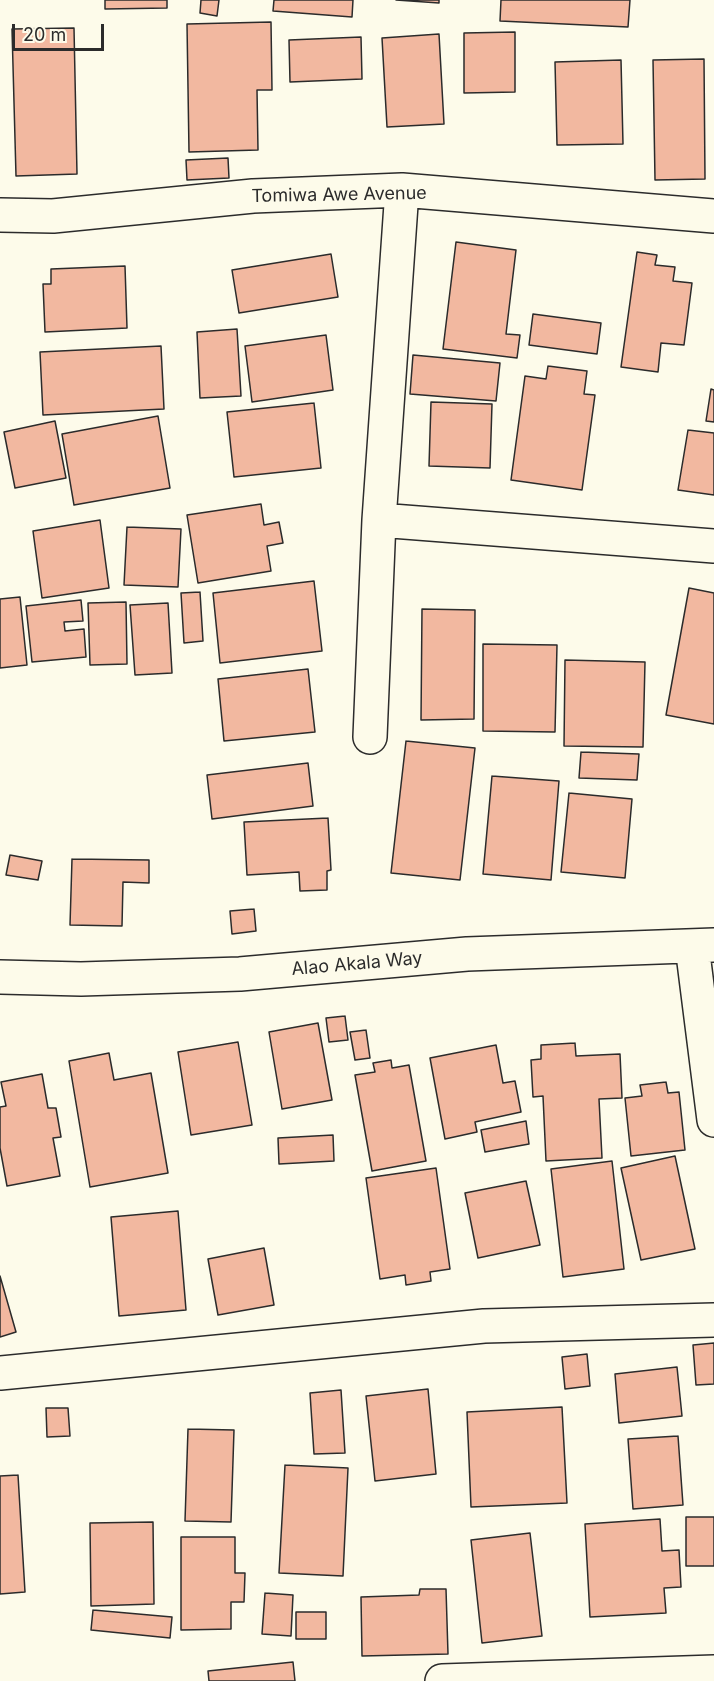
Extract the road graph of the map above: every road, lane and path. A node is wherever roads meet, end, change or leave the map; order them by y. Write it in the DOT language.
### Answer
graph roads {
  1 [pos="402,190"];
  2 [pos="0,215"];
  3 [pos="714,216"];
  4 [pos="379,520"];
  5 [pos="714,546"];
  6 [pos="370,737"];
  7 [pos="703,945"];
  8 [pos="0,977"];
  9 [pos="714,1120"];
  10 [pos="714,1320"];
  11 [pos="0,1373"];
  12 [pos="714,1672"];
  13 [pos="442,1681"];
  1 -- 2 [label="street, Tomiwa Awe Avenue"];
  1 -- 3 [label="street, Tomiwa Awe Avenue"];
  1 -- 4 [label="street"];
  4 -- 5 [label="street"];
  4 -- 6 [label="street"];
  7 -- 8 [label="street, Alao Akala Way"];
  7 -- 9 [label="street"];
  10 -- 11 [label="street"];
  12 -- 13 [label="street"];
}
